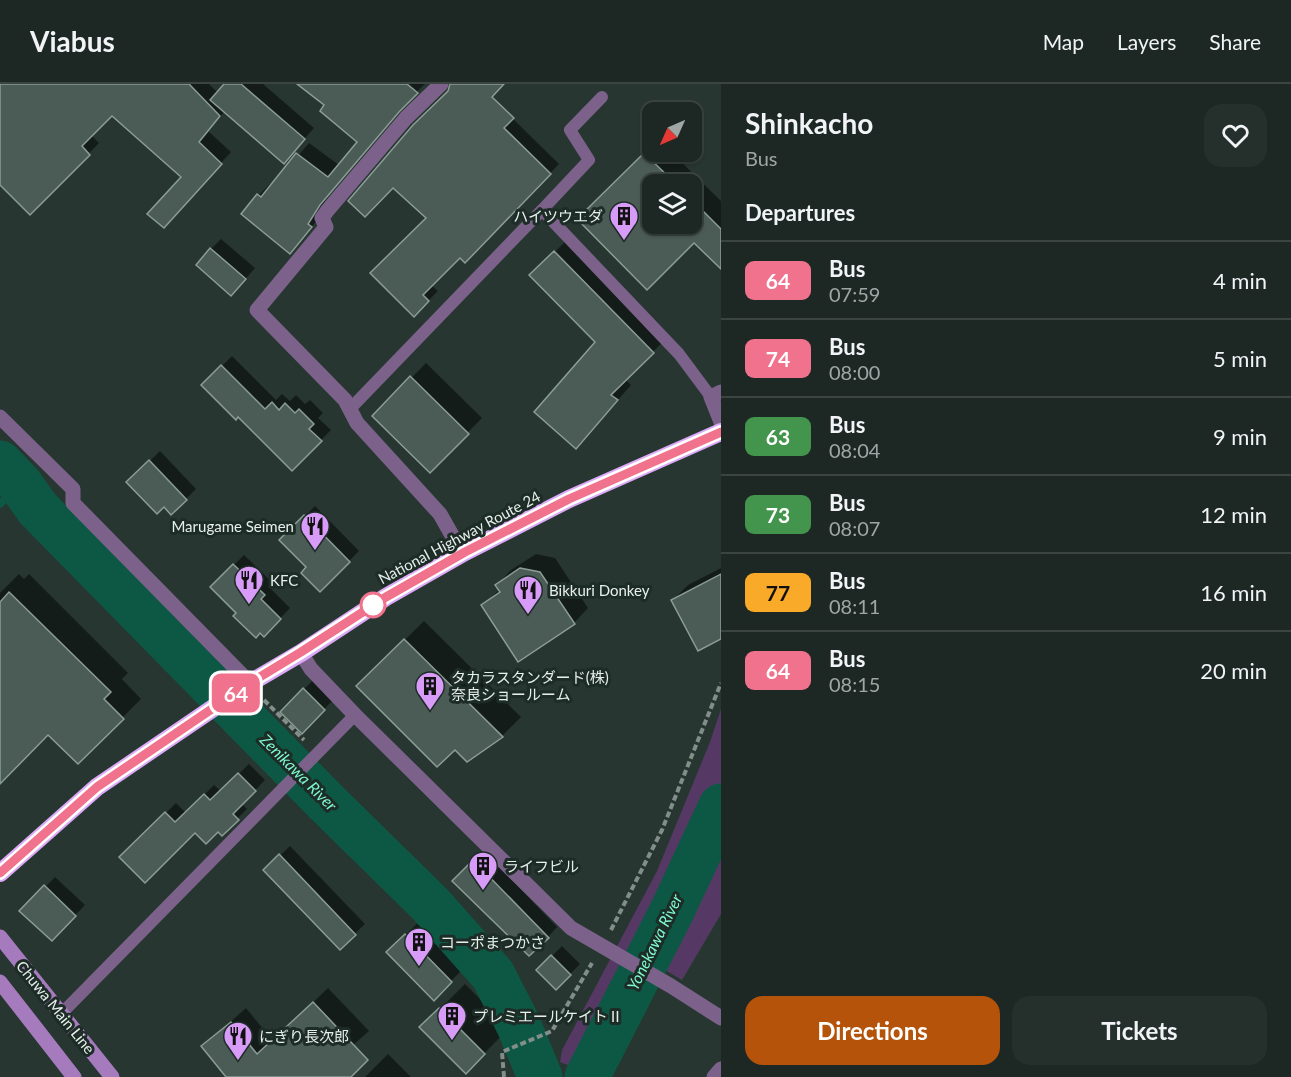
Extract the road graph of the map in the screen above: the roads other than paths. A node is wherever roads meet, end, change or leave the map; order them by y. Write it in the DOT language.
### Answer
graph roads {
  1 [pos="441,84"];
  2 [pos="602,97"];
  3 [pos="542,210"];
  4 [pos="716,394"];
  5 [pos="350,410"];
  6 [pos="0,417"];
  7 [pos="721,422"];
  8 [pos="721,432"];
  9 [pos="465,552"];
  10 [pos="301,652"];
  11 [pos="247,685"];
  12 [pos="356,715"];
  13 [pos="0,873"];
  14 [pos="0,937"];
  15 [pos="0,982"];
  16 [pos="62,1013"];
  17 [pos="721,1018"];
  18 [pos="721,1069"];
  19 [pos="74,1077"];
  20 [pos="112,1077"];
  21 [pos="714,1077"];
  1 -- 5 [label="street"];
  2 -- 3 [label="lane"];
  3 -- 4 [label="lane"];
  3 -- 5 [label="lane"];
  4 -- 7 [label="street"];
  5 -- 9 [label="street"];
  6 -- 11 [label="street"];
  8 -- 9 [label="highway, National Highway Route 24"];
  9 -- 10 [label="highway, National Highway Route 24"];
  10 -- 11 [label="highway, National Highway Route 24"];
  10 -- 12 [label="street"];
  11 -- 13 [label="highway, National Highway Route 24"];
  12 -- 16 [label="lane"];
  12 -- 17 [label="street"];
  14 -- 16 [label="main road, Chuwa Main Line"];
  15 -- 19 [label="main road, Chuwa Main Line"];
  16 -- 20 [label="main road, Chuwa Main Line"];
  18 -- 21 [label="street"];
}
